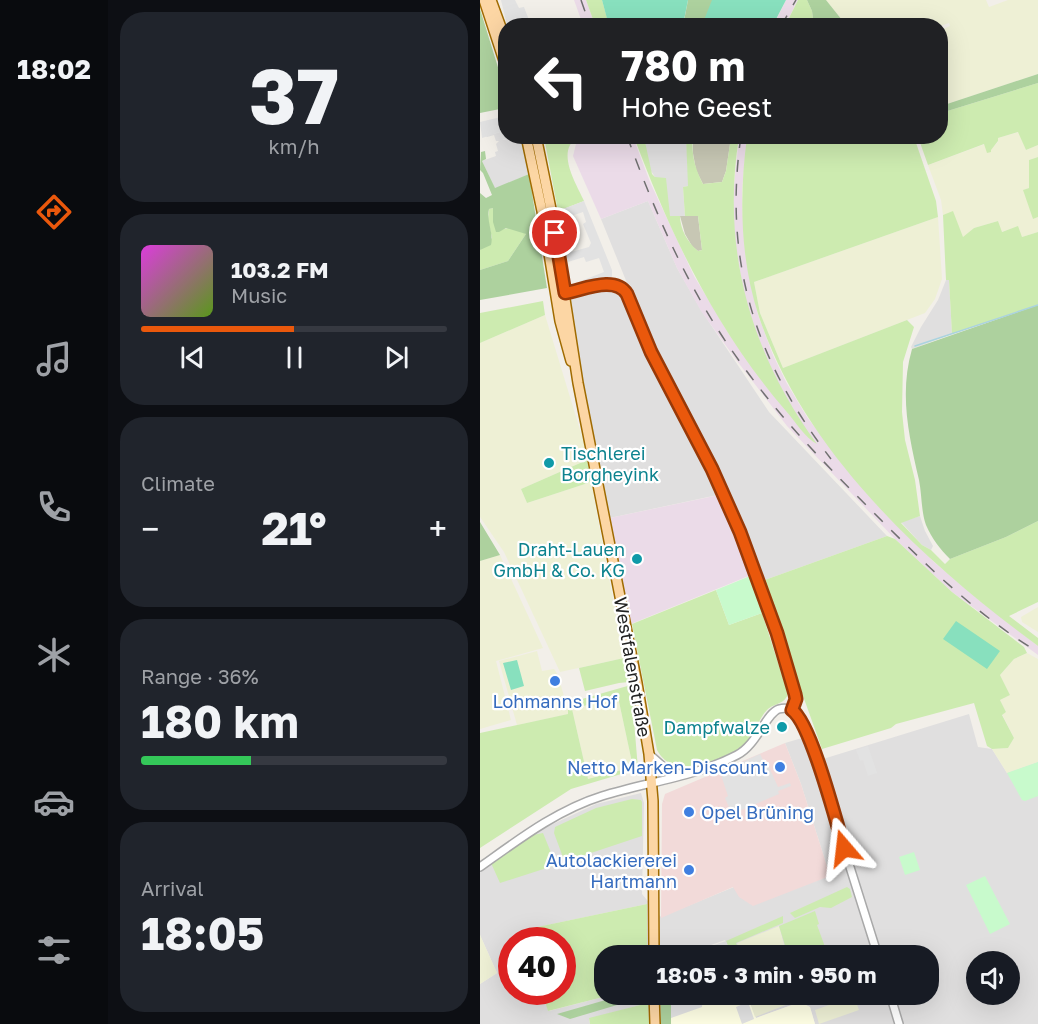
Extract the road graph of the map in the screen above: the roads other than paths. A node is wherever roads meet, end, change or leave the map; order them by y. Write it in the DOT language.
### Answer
graph roads {
  1 [pos="484,0"];
  2 [pos="491,0"];
  3 [pos="498,19"];
  4 [pos="498,43"];
  5 [pos="528,144"];
  6 [pos="538,144"];
  7 [pos="560,293"];
  8 [pos="791,710"];
  9 [pos="649,754"];
  10 [pos="685,775"];
  11 [pos="653,782"];
  12 [pos="480,867"];
  13 [pos="654,945"];
  14 [pos="875,945"];
  15 [pos="654,1005"];
  16 [pos="893,1005"];
  17 [pos="655,1024"];
  18 [pos="899,1024"];
  1 -- 4 [label="main road"];
  2 -- 3 [label="main road"];
  5 -- 7 [label="main road"];
  6 -- 7 [label="main road"];
  7 -- 8 [label="street"];
  7 -- 9 [label="main road, Westfalenstraße"];
  8 -- 10 [label="street"];
  8 -- 14 [label="street"];
  9 -- 10 [label="street"];
  9 -- 11 [label="main road, Westfalenstraße"];
  10 -- 11 [label="street"];
  11 -- 12 [label="street"];
  11 -- 13 [label="main road, Westfalenstraße"];
  15 -- 17 [label="main road"];
  16 -- 18 [label="street"];
}
